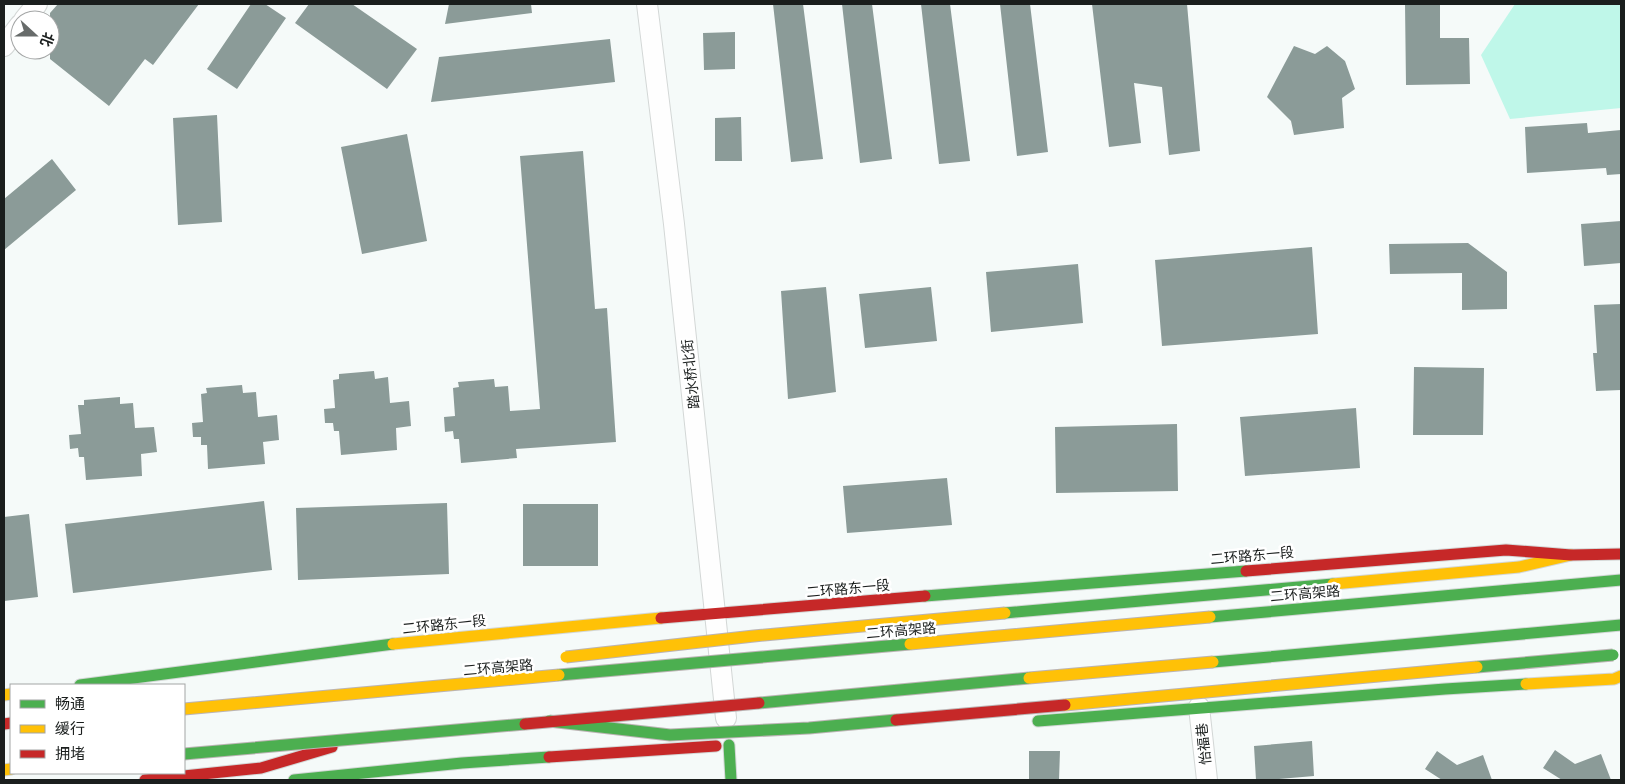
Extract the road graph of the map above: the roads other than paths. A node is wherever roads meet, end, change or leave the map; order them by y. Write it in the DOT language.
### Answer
graph roads {
  1 [pos="647,4"];
  2 [pos="1621,554"];
  3 [pos="1571,555"];
  4 [pos="1621,580"];
  5 [pos="715,613"];
  6 [pos="1621,625"];
  7 [pos="1617,655"];
  8 [pos="558,658"];
  9 [pos="452,674"];
  10 [pos="1621,676"];
  11 [pos="88,684"];
  12 [pos="390,692"];
  13 [pos="1199,707"];
  14 [pos="185,709"];
  15 [pos="549,721"];
  16 [pos="1026,722"];
  17 [pos="949,727"];
  18 [pos="367,737"];
  19 [pos="738,744"];
  20 [pos="185,754"];
  21 [pos="145,780"];
  22 [pos="294,780"];
  23 [pos="731,780"];
  24 [pos="1207,780"];
  1 -- 5 [label="street, 踏水桥北街"];
  2 -- 3 [label="main road, 二环路东一段"];
  3 -- 5 [label="main road, 二环路东一段"];
  3 -- 8 [label="main road, bridge"];
  4 -- 12 [label="main road, 二环高架路, bridge"];
  5 -- 11 [label="main road, 二环路东一段"];
  5 -- 19 [label="street, 踏水桥北街"];
  6 -- 15 [label="main road, bridge"];
  7 -- 15 [label="main road, bridge"];
  9 -- 12 [label="main road, bridge"];
  10 -- 13 [label="main road"];
  12 -- 14 [label="main road, 二环高架路, bridge"];
  13 -- 16 [label="main road"];
  13 -- 24 [label="street, 怡福巷"];
  15 -- 18 [label="main road, bridge"];
  17 -- 19 [label="main road"];
  18 -- 20 [label="main road, bridge"];
  18 -- 21 [label="main road, bridge"];
  19 -- 22 [label="main road"];
  19 -- 23 [label="main road"];
}
